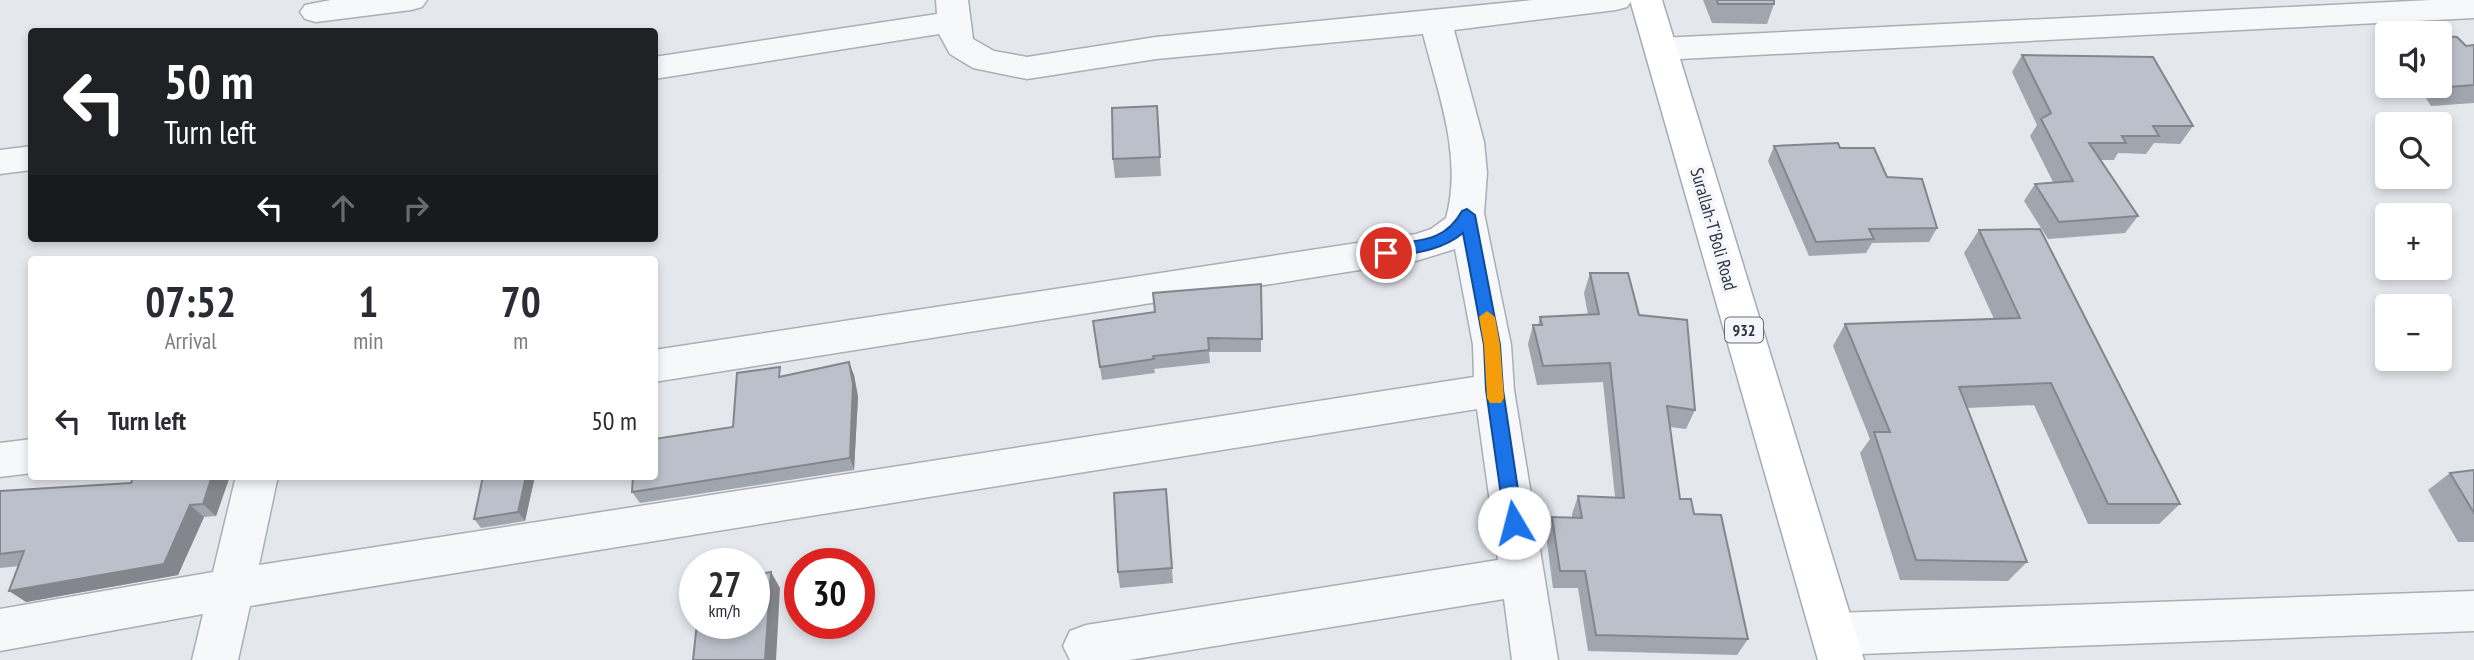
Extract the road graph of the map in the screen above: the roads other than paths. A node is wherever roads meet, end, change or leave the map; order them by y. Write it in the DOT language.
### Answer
graph roads {
  1 [pos="411,0"];
  2 [pos="1616,0"];
  3 [pos="1646,0"];
  4 [pos="2474,8"];
  5 [pos="952,11"];
  6 [pos="316,12"];
  7 [pos="1436,22"];
  8 [pos="1661,49"];
  9 [pos="658,67"];
  10 [pos="28,158"];
  11 [pos="0,162"];
  12 [pos="1467,215"];
  13 [pos="658,365"];
  14 [pos="1494,390"];
  15 [pos="28,456"];
  16 [pos="0,460"];
  17 [pos="256,480"];
  18 [pos="1522,576"];
  19 [pos="232,589"];
  20 [pos="2474,611"];
  21 [pos="0,630"];
  22 [pos="1086,646"];
  23 [pos="1837,647"];
  24 [pos="215,660"];
  25 [pos="1535,660"];
  1 -- 6 [label="street"];
  2 -- 7 [label="street"];
  3 -- 8 [label="main road, Surallah-T'Boli Road / 932"];
  4 -- 8 [label="street"];
  5 -- 7 [label="street"];
  5 -- 9 [label="street"];
  7 -- 12 [label="street"];
  8 -- 23 [label="main road, Surallah-T'Boli Road / 932"];
  10 -- 11 [label="street"];
  12 -- 13 [label="street"];
  12 -- 14 [label="street"];
  14 -- 18 [label="street"];
  14 -- 19 [label="street"];
  15 -- 16 [label="street"];
  17 -- 19 [label="street"];
  18 -- 22 [label="street"];
  18 -- 25 [label="street"];
  19 -- 21 [label="street"];
  19 -- 24 [label="street"];
  20 -- 23 [label="street"];
}
